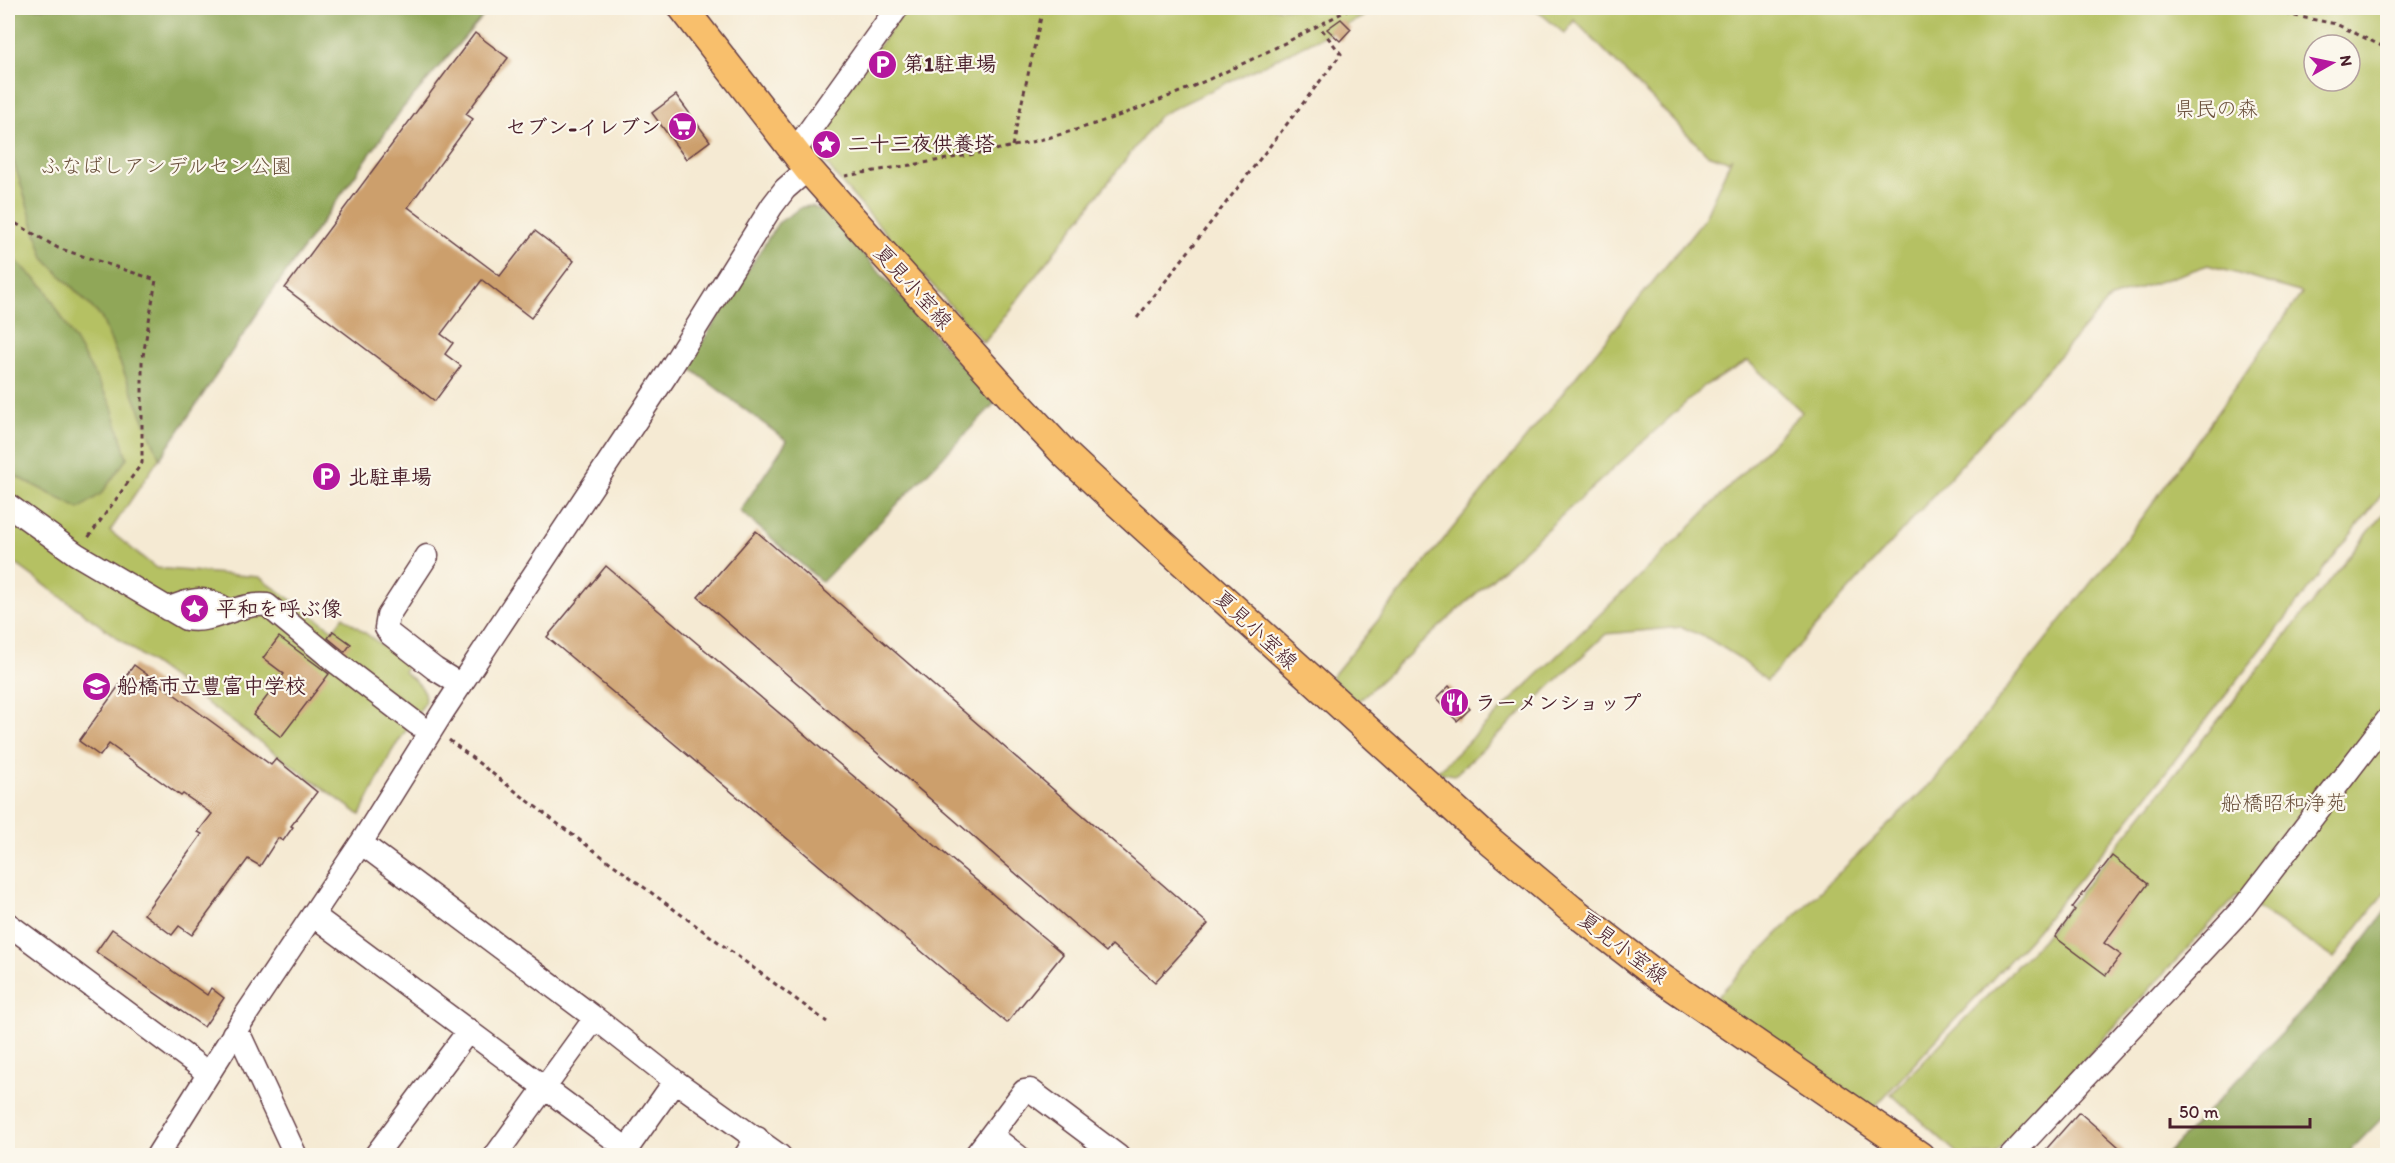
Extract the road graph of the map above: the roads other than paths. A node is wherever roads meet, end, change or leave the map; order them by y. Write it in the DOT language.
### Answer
graph roads {
  1 [pos="683,8"];
  2 [pos="897,8"];
  3 [pos="801,160"];
  4 [pos="8,505"];
  5 [pos="427,556"];
  6 [pos="461,685"];
  7 [pos="2388,719"];
  8 [pos="425,726"];
  9 [pos="361,843"];
  10 [pos="313,915"];
  11 [pos="8,924"];
  12 [pos="595,1018"];
  13 [pos="469,1030"];
  14 [pos="233,1034"];
  15 [pos="207,1075"];
  16 [pos="675,1081"];
  17 [pos="545,1087"];
  18 [pos="991,1135"];
  19 [pos="751,1147"];
  20 [pos="1104,1151"];
  21 [pos="624,1152"];
  22 [pos="157,1155"];
  23 [pos="296,1155"];
  24 [pos="375,1155"];
  25 [pos="495,1155"];
  26 [pos="780,1155"];
  27 [pos="975,1155"];
  28 [pos="1018,1155"];
  29 [pos="1920,1155"];
  30 [pos="2011,1155"];
  1 -- 3 [label="main road, 夏見小室線"];
  2 -- 3 [label="street"];
  3 -- 6 [label="street"];
  3 -- 29 [label="main road, 夏見小室線"];
  4 -- 8 [label="street"];
  5 -- 6 [label="street"];
  6 -- 8 [label="street"];
  7 -- 30 [label="street"];
  8 -- 9 [label="street"];
  9 -- 10 [label="street"];
  9 -- 12 [label="street"];
  10 -- 13 [label="street"];
  10 -- 14 [label="street"];
  11 -- 15 [label="street"];
  12 -- 16 [label="street"];
  12 -- 17 [label="street"];
  13 -- 17 [label="street"];
  13 -- 24 [label="street"];
  14 -- 15 [label="street"];
  14 -- 23 [label="street"];
  15 -- 22 [label="street"];
  16 -- 19 [label="street"];
  16 -- 21 [label="street"];
  17 -- 21 [label="street"];
  17 -- 25 [label="street"];
  18 -- 20 [label="street"];
  18 -- 27 [label="street"];
  18 -- 28 [label="street"];
  19 -- 26 [label="street"];
}
